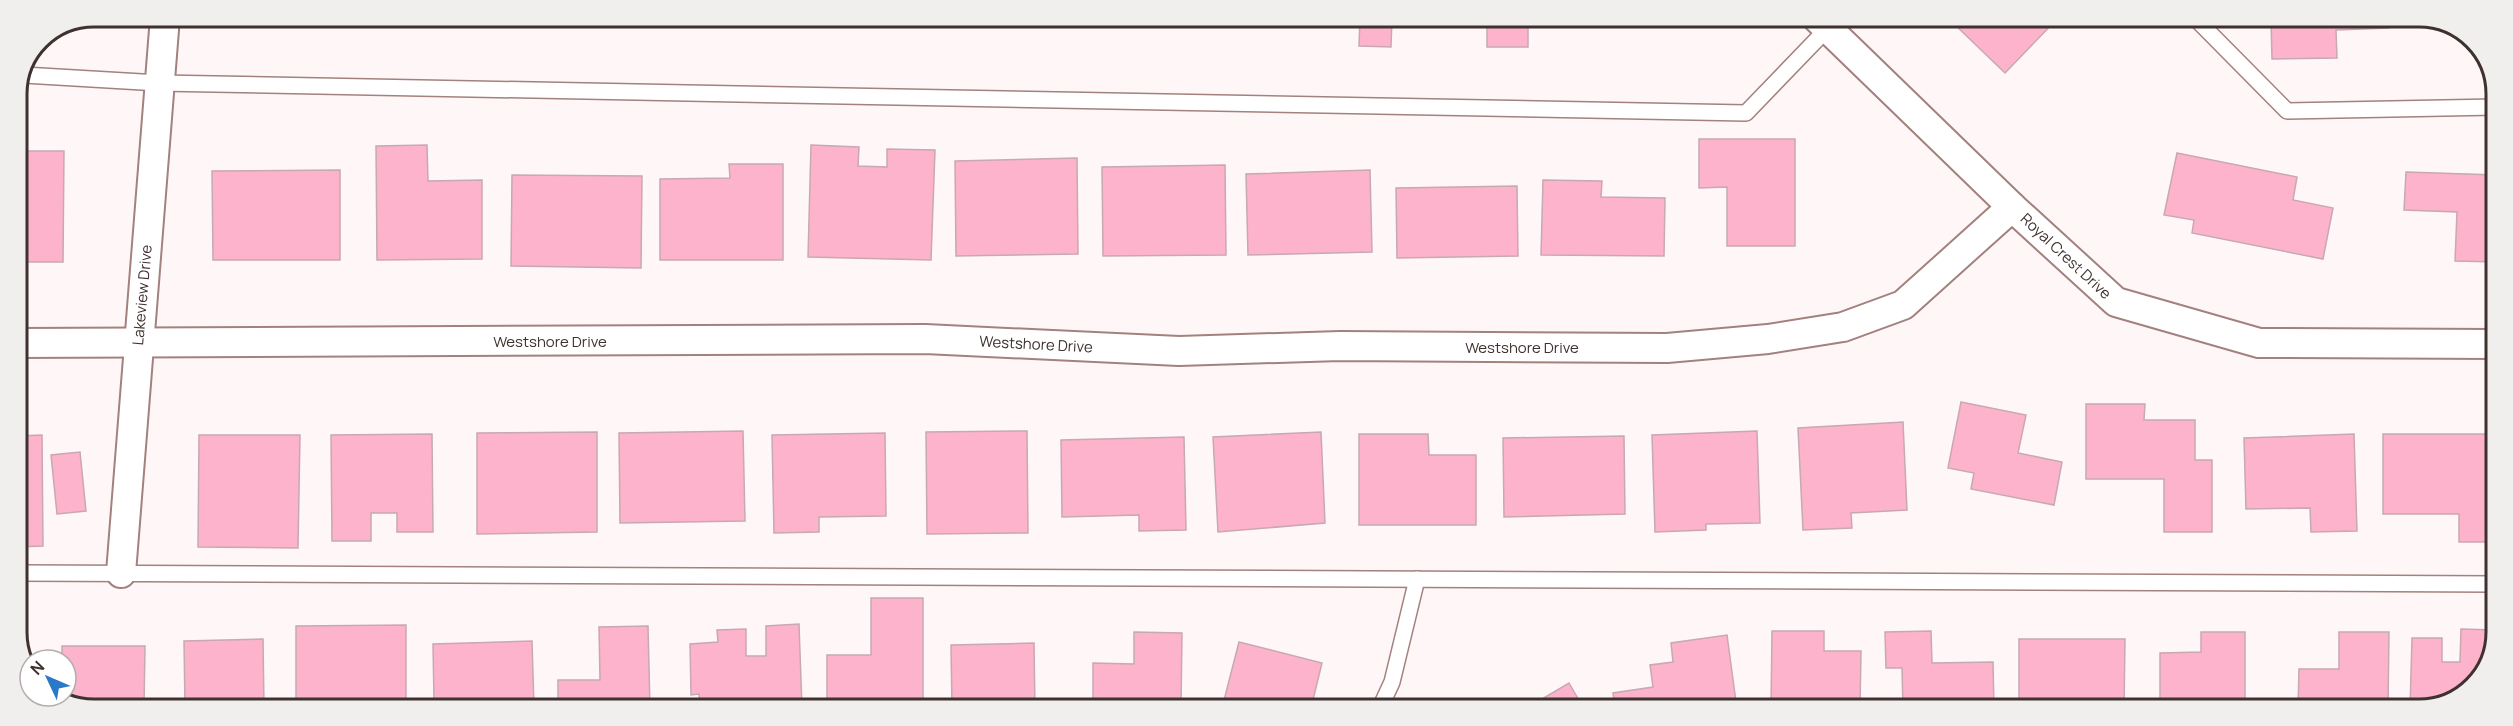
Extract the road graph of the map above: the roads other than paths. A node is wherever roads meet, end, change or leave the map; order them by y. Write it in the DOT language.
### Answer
graph roads {
  1 [pos="164,27"];
  2 [pos="1819,27"];
  3 [pos="1826,27"];
  4 [pos="2204,27"];
  5 [pos="30,75"];
  6 [pos="159,82"];
  7 [pos="2486,107"];
  8 [pos="2012,207"];
  9 [pos="27,343"];
  10 [pos="139,344"];
  11 [pos="2486,344"];
  12 [pos="27,573"];
  13 [pos="121,573"];
  14 [pos="1417,579"];
  15 [pos="2486,584"];
  16 [pos="1384,699"];
  1 -- 6 [label="street, Lakeview Drive"];
  2 -- 6 [label="lane"];
  3 -- 8 [label="street, Royal Crest Drive"];
  4 -- 7 [label="lane"];
  5 -- 6 [label="lane"];
  6 -- 10 [label="street, Lakeview Drive"];
  8 -- 10 [label="street, Westshore Drive"];
  8 -- 11 [label="street, Royal Crest Drive"];
  9 -- 10 [label="street, Westshore Drive"];
  10 -- 13 [label="street, Lakeview Drive"];
  12 -- 13 [label="lane"];
  13 -- 14 [label="lane"];
  14 -- 15 [label="lane"];
  14 -- 16 [label="lane"];
}
